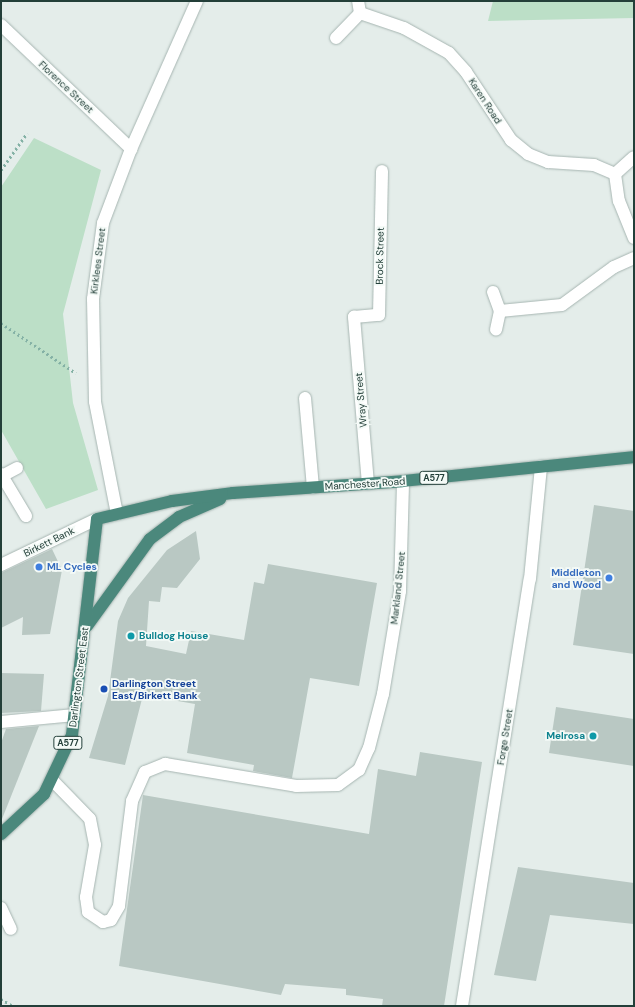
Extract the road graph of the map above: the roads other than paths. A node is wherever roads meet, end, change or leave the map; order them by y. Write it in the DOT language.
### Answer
graph roads {
  1 [pos="197,1"];
  2 [pos="359,7"];
  3 [pos="1,25"];
  4 [pos="336,38"];
  5 [pos="131,148"];
  6 [pos="634,157"];
  7 [pos="382,171"];
  8 [pos="615,174"];
  9 [pos="634,238"];
  10 [pos="634,258"];
  11 [pos="493,292"];
  12 [pos="500,311"];
  13 [pos="354,317"];
  14 [pos="496,330"];
  15 [pos="305,398"];
  16 [pos="634,456"];
  17 [pos="541,467"];
  18 [pos="17,468"];
  19 [pos="2,475"];
  20 [pos="403,481"];
  21 [pos="368,484"];
  22 [pos="313,488"];
  23 [pos="233,493"];
  24 [pos="117,514"];
  25 [pos="26,516"];
  26 [pos="97,519"];
  27 [pos="1,565"];
  28 [pos="85,629"];
  29 [pos="75,715"];
  30 [pos="1,722"];
  31 [pos="52,780"];
  32 [pos="1,834"];
  33 [pos="1,908"];
  34 [pos="11,929"];
  35 [pos="462,1006"];
  1 -- 5 [label="street, Kirklees Street"];
  2 -- 4 [label="street, Karen Road"];
  2 -- 8 [label="street, Karen Road"];
  3 -- 5 [label="street, Florence Street"];
  5 -- 24 [label="street, Kirklees Street"];
  6 -- 8 [label="street"];
  7 -- 13 [label="street, Brock Street"];
  8 -- 9 [label="street"];
  10 -- 12 [label="street"];
  11 -- 12 [label="street"];
  12 -- 14 [label="street"];
  13 -- 21 [label="street, Wray Street"];
  15 -- 22 [label="street"];
  16 -- 17 [label="highway, Manchester Road / A577"];
  17 -- 20 [label="highway, Manchester Road / A577"];
  17 -- 35 [label="street, Forge Street"];
  18 -- 19 [label="street"];
  19 -- 25 [label="street"];
  20 -- 21 [label="highway, Manchester Road / A577"];
  20 -- 31 [label="street, Markland Street"];
  21 -- 22 [label="highway, Manchester Road / A577"];
  22 -- 23 [label="highway, Manchester Road / A577"];
  23 -- 24 [label="highway, Manchester Road / A577"];
  23 -- 28 [label="highway"];
  24 -- 26 [label="highway, Manchester Road / A577"];
  26 -- 27 [label="street, Birkett Bank"];
  26 -- 28 [label="highway, Darlington Street East / A577"];
  28 -- 29 [label="highway, Darlington Street East / A577"];
  29 -- 30 [label="street"];
  29 -- 31 [label="highway, Darlington Street East / A577"];
  31 -- 32 [label="highway, Darlington Street East / A577"];
  33 -- 34 [label="street"];
}
